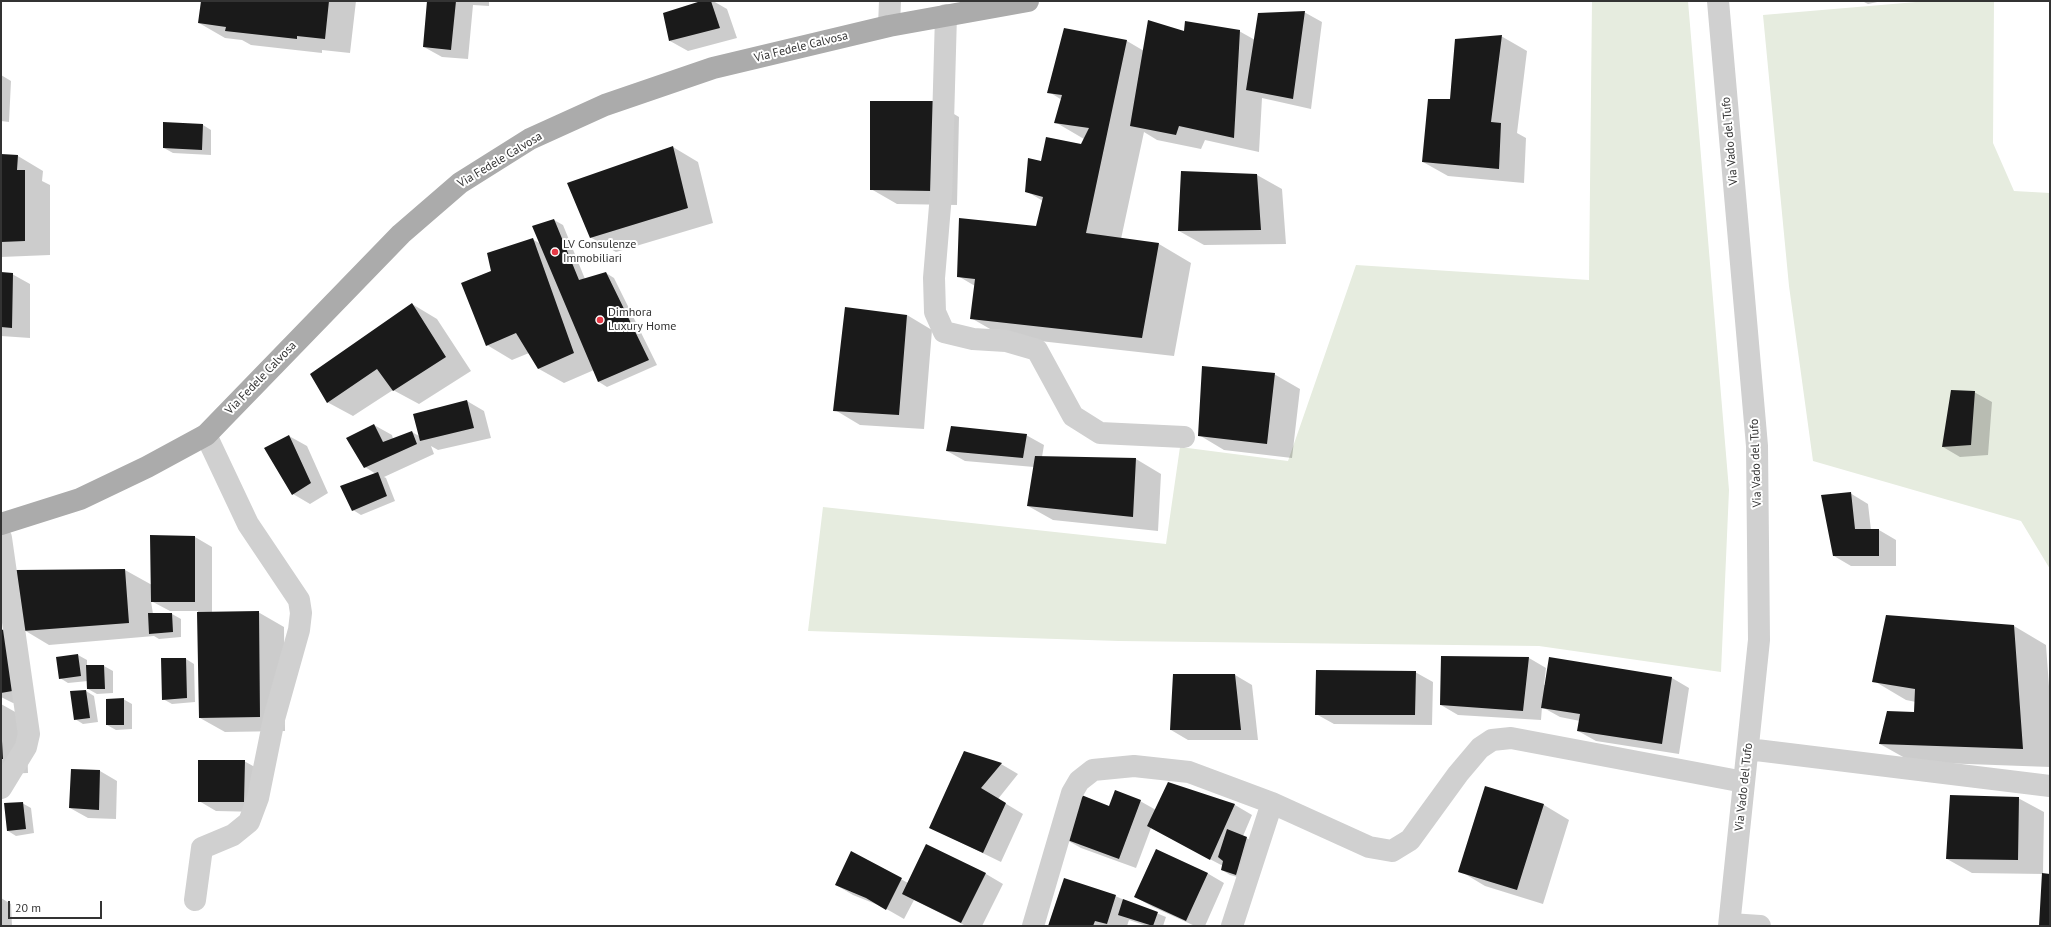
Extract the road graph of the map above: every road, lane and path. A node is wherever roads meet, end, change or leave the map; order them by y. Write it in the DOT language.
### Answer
graph roads {
  1 [pos="890,1"];
  2 [pos="1028,1"];
  3 [pos="1718,1"];
  4 [pos="946,15"];
  5 [pos="889,26"];
  6 [pos="206,435"];
  7 [pos="1184,437"];
  8 [pos="1,524"];
  9 [pos="1,538"];
  10 [pos="1748,749"];
  11 [pos="1744,782"];
  12 [pos="2050,786"];
  13 [pos="1,788"];
  14 [pos="1272,803"];
  15 [pos="195,900"];
  16 [pos="1729,925"];
  17 [pos="1033,926"];
  18 [pos="1232,926"];
  19 [pos="1760,926"];
  1 -- 5 [label="street"];
  2 -- 4 [label="main road, Via Fedele Calvosa"];
  3 -- 10 [label="street, Via Vado del Tufo"];
  4 -- 5 [label="main road, Via Fedele Calvosa"];
  4 -- 7 [label="street"];
  5 -- 6 [label="main road, Via Fedele Calvosa"];
  6 -- 8 [label="main road, Via Fedele Calvosa"];
  6 -- 15 [label="street"];
  9 -- 13 [label="street"];
  10 -- 11 [label="street, Via Vado del Tufo"];
  10 -- 12 [label="street"];
  11 -- 14 [label="street"];
  11 -- 16 [label="street, Via Vado del Tufo"];
  14 -- 17 [label="street"];
  14 -- 18 [label="street"];
  16 -- 19 [label="street"];
}
